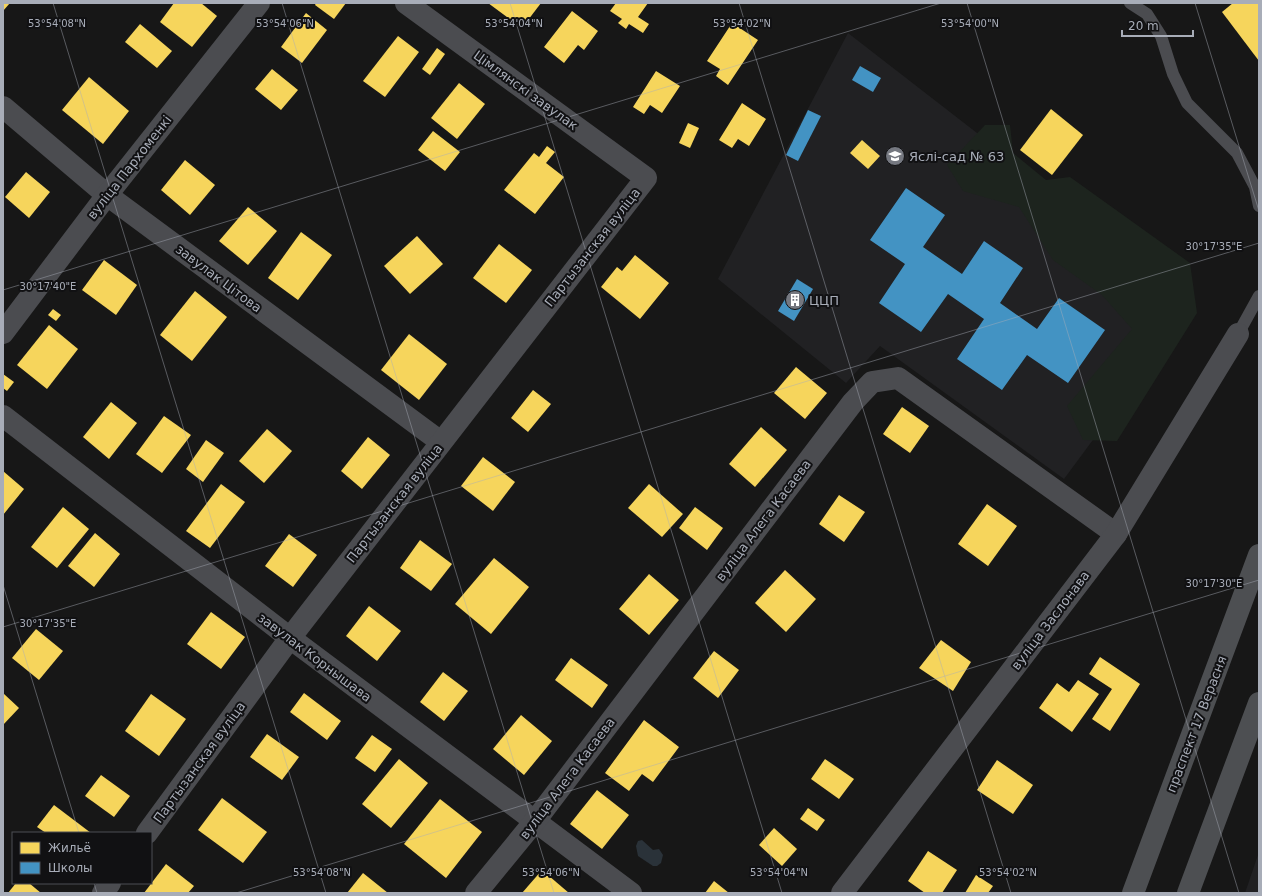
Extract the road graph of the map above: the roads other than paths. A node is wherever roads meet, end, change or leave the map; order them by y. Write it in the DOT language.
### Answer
graph roads {
  1 [pos="259,3"];
  2 [pos="406,3"];
  3 [pos="1130,3"];
  4 [pos="3,107"];
  5 [pos="646,178"];
  6 [pos="107,195"];
  7 [pos="1259,206"];
  8 [pos="1259,296"];
  9 [pos="3,333"];
  10 [pos="1238,334"];
  11 [pos="3,416"];
  12 [pos="441,442"];
  13 [pos="1116,534"];
  14 [pos="1259,555"];
  15 [pos="290,638"];
  16 [pos="1259,703"];
  17 [pos="535,821"];
  18 [pos="148,832"];
  19 [pos="109,884"];
  20 [pos="103,893"];
  21 [pos="476,893"];
  22 [pos="631,893"];
  23 [pos="842,893"];
  24 [pos="1132,893"];
  25 [pos="1188,893"];
  1 -- 6 [label="street, вуліца Пархоменкі"];
  2 -- 5 [label="street, Цімлянскі завулак"];
  3 -- 7 [label="lane"];
  4 -- 6 [label="street, завулак Цітова"];
  5 -- 12 [label="street, Партызанская вуліца"];
  6 -- 9 [label="street, вуліца Пархоменкі"];
  6 -- 12 [label="street, завулак Цітова"];
  8 -- 10 [label="lane"];
  10 -- 13 [label="street, вуліца Заслонава"];
  11 -- 15 [label="street, завулак Корнышава"];
  12 -- 15 [label="street, Партызанская вуліца"];
  13 -- 17 [label="street, вуліца Алега Касаева"];
  13 -- 23 [label="street, вуліца Заслонава"];
  14 -- 24 [label="main road, праспект 17 Верасня"];
  15 -- 17 [label="street, завулак Корнышава"];
  15 -- 18 [label="street, Партызанская вуліца"];
  16 -- 25 [label="main road"];
  17 -- 21 [label="street, вуліца Алега Касаева"];
  17 -- 22 [label="street, завулак Корнышава"];
  19 -- 20 [label="street"];
}
